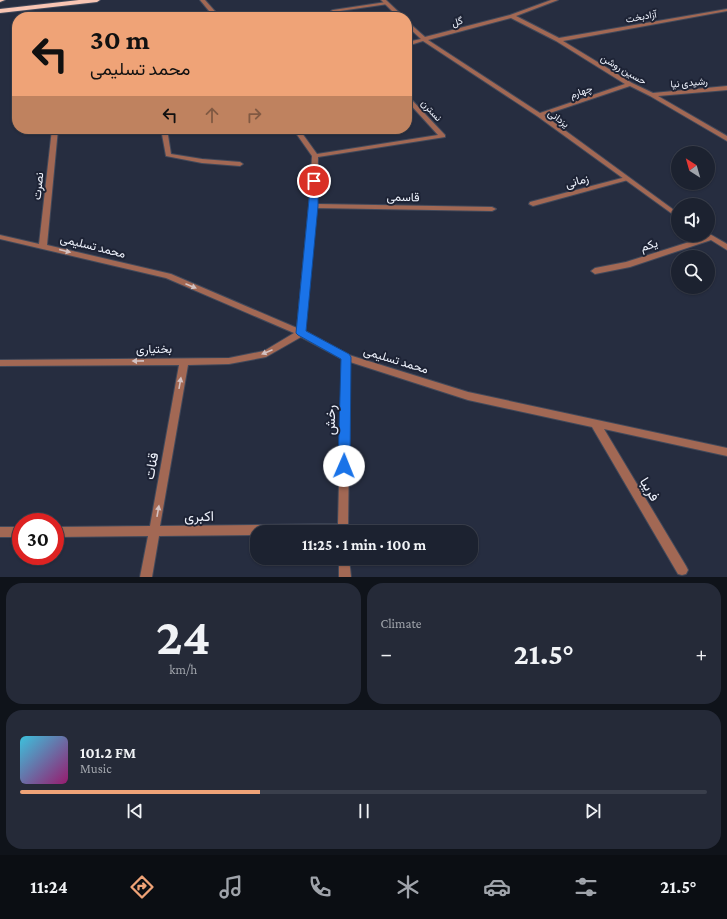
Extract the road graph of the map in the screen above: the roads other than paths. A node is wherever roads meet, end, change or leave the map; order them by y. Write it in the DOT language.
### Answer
graph roads {
  1 [pos="84,0"];
  2 [pos="97,0"];
  3 [pos="202,0"];
  4 [pos="556,0"];
  5 [pos="385,1"];
  6 [pos="727,10"];
  7 [pos="0,11"];
  8 [pos="333,11"];
  9 [pos="213,12"];
  10 [pos="396,12"];
  11 [pos="512,16"];
  12 [pos="412,27"];
  13 [pos="558,40"];
  14 [pos="426,41"];
  15 [pos="412,43"];
  16 [pos="630,84"];
  17 [pos="727,88"];
  18 [pos="652,95"];
  19 [pos="412,103"];
  20 [pos="539,115"];
  21 [pos="54,134"];
  22 [pos="165,134"];
  23 [pos="300,134"];
  24 [pos="727,139"];
  25 [pos="315,156"];
  26 [pos="240,164"];
  27 [pos="626,180"];
  28 [pos="533,204"];
  29 [pos="314,206"];
  30 [pos="492,209"];
  31 [pos="671,211"];
  32 [pos="0,237"];
  33 [pos="715,240"];
  34 [pos="691,242"];
  35 [pos="43,246"];
  36 [pos="727,247"];
  37 [pos="595,270"];
  38 [pos="301,333"];
  39 [pos="346,357"];
  40 [pos="184,361"];
  41 [pos="0,363"];
  42 [pos="595,423"];
  43 [pos="727,452"];
  44 [pos="343,525"];
  45 [pos="154,530"];
  46 [pos="250,530"];
  47 [pos="0,532"];
  48 [pos="12,532"];
  49 [pos="64,532"];
  50 [pos="344,565"];
  51 [pos="682,570"];
  52 [pos="146,577"];
  53 [pos="344,577"];
  1 -- 7 [label="highway"];
  2 -- 7 [label="highway"];
  3 -- 9 [label="street"];
  4 -- 11 [label="street, گل"];
  5 -- 8 [label="street"];
  5 -- 10 [label="street"];
  6 -- 13 [label="street, آزادبخت"];
  11 -- 13 [label="street, حسین روشن"];
  11 -- 14 [label="street, گل"];
  12 -- 14 [label="street, یزدانی"];
  13 -- 16 [label="street, حسین روشن"];
  14 -- 15 [label="street, گل"];
  14 -- 20 [label="street, یزدانی"];
  16 -- 18 [label="street, حسین روشن"];
  16 -- 20 [label="street, چهارم"];
  17 -- 18 [label="street, رشیدی نیا"];
  18 -- 24 [label="street, حسین روشن"];
  19 -- 25 [label="street, نسترن"];
  20 -- 27 [label="street, یزدانی"];
  21 -- 35 [label="street, نصرت"];
  22 -- 26 [label="street"];
  23 -- 25 [label="street"];
  25 -- 29 [label="street"];
  27 -- 28 [label="street, زمانی"];
  27 -- 31 [label="street, یزدانی"];
  29 -- 30 [label="street, قاسمی"];
  29 -- 38 [label="street"];
  32 -- 35 [label="street, محمد تسلیمی"];
  33 -- 36 [label="street"];
  34 -- 37 [label="street, یکم"];
  35 -- 38 [label="street, محمد تسلیمی, one-way"];
  38 -- 39 [label="street, محمد تسلیمی"];
  38 -- 40 [label="street, بختیاری, one-way"];
  39 -- 42 [label="street, محمد تسلیمی"];
  39 -- 44 [label="street, رخش"];
  40 -- 41 [label="street, بختیاری, one-way"];
  45 -- 40 [label="street, قنات, one-way"];
  42 -- 43 [label="street, محمد تسلیمی"];
  42 -- 51 [label="street, فریبا"];
  45 -- 46 [label="street, اکبری"];
  45 -- 49 [label="street, اکبری"];
  45 -- 52 [label="street, قنات"];
  47 -- 48 [label="street"];
  50 -- 53 [label="street"];
}
